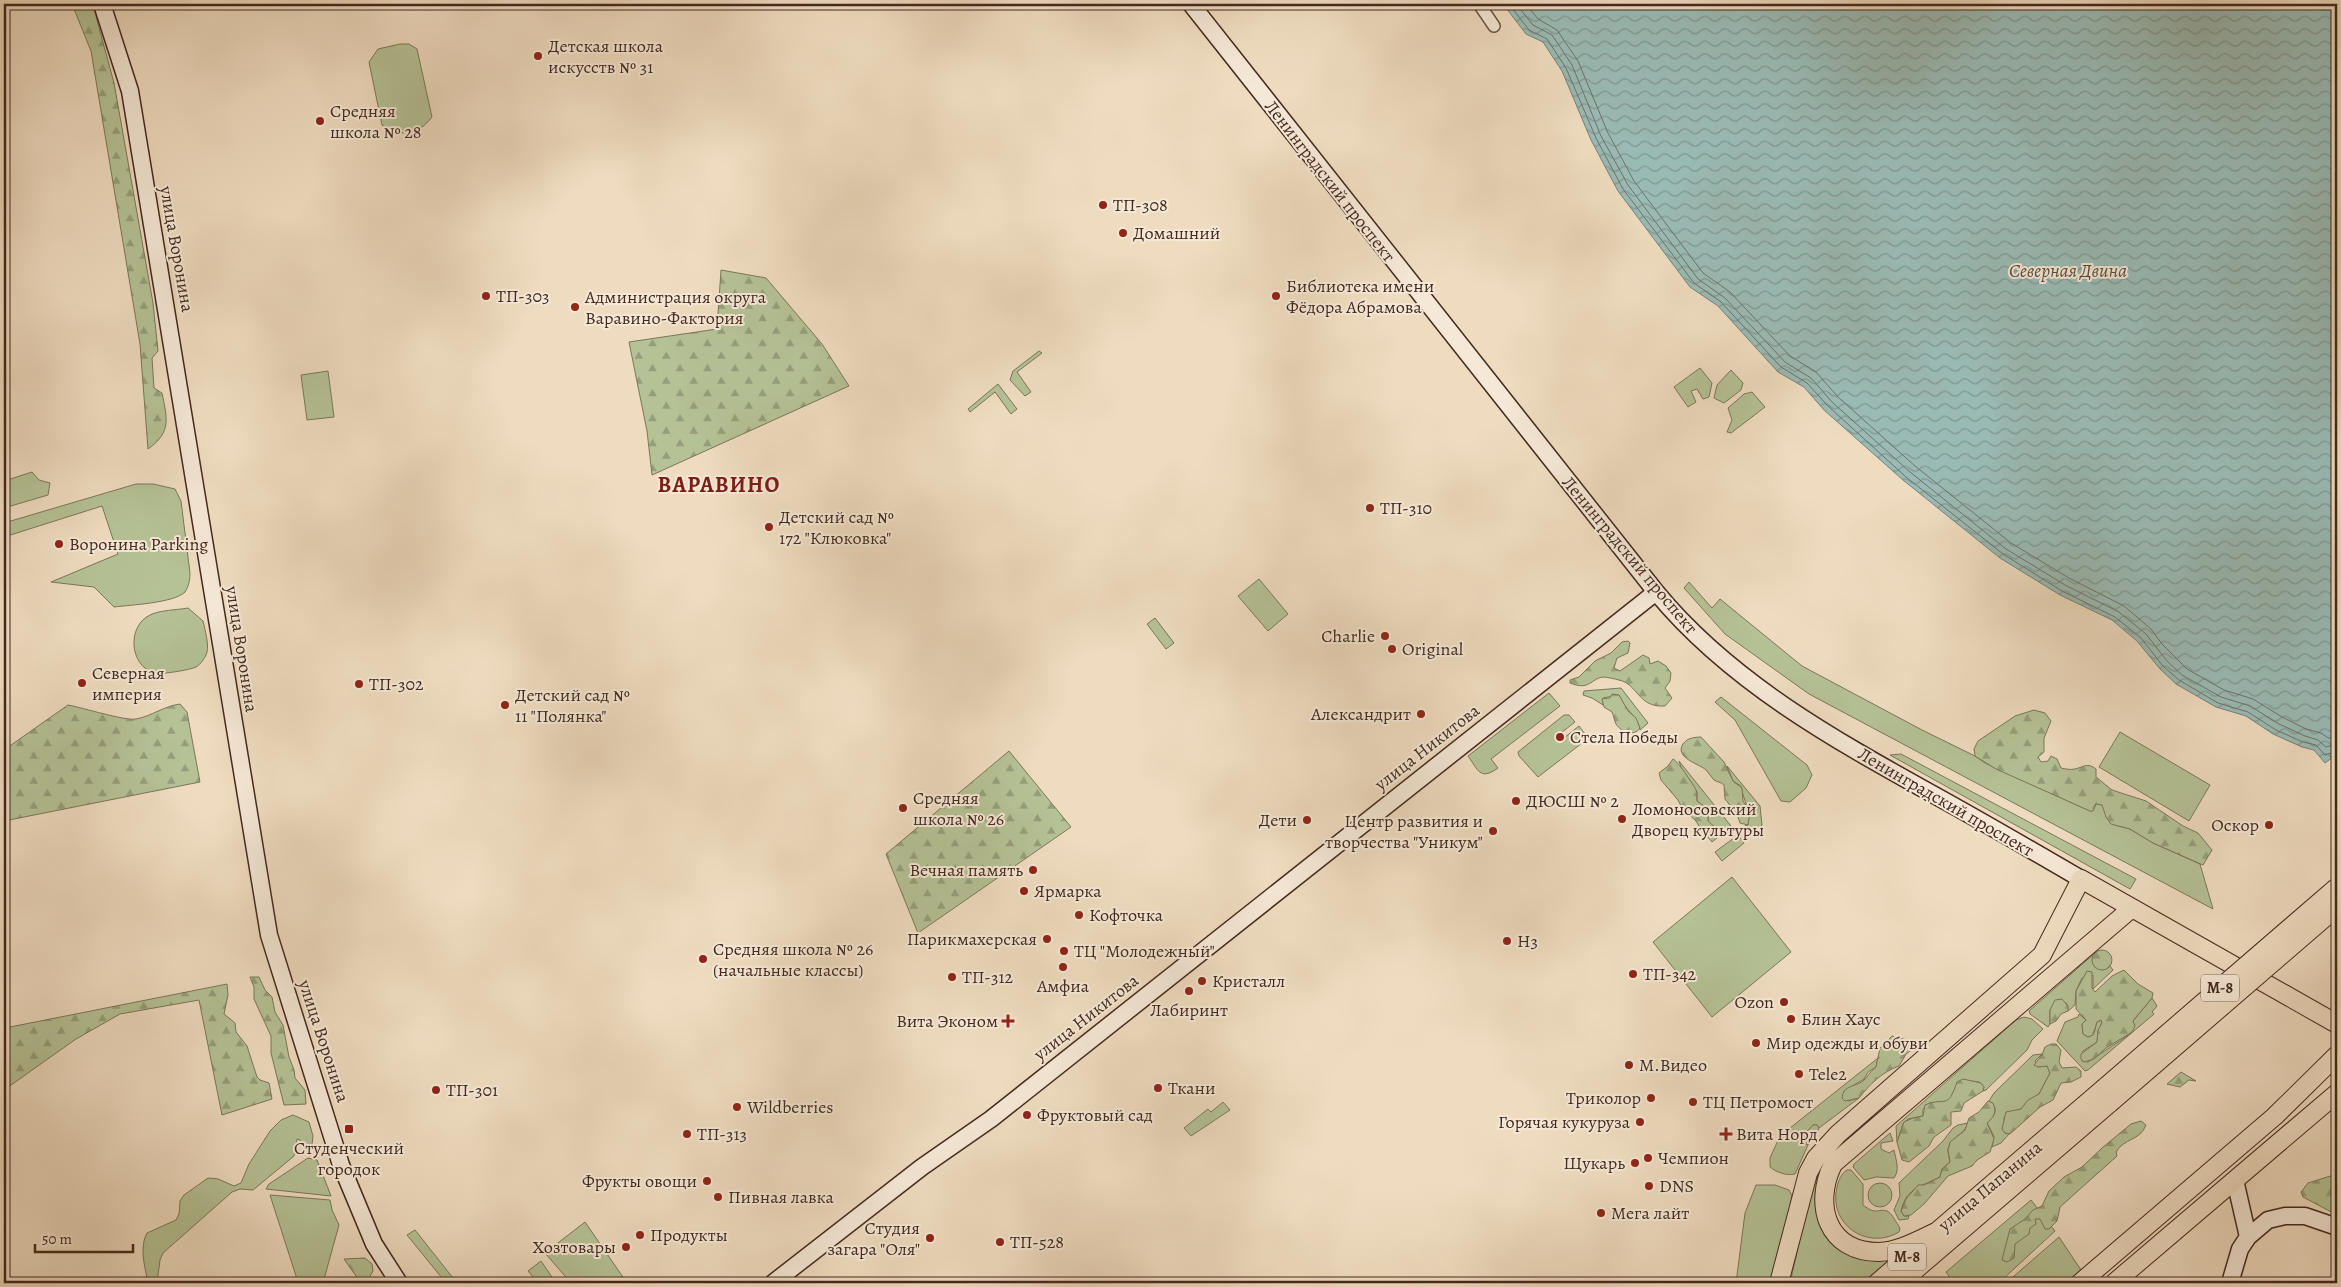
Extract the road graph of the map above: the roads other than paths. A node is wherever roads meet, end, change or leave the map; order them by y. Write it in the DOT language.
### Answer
graph roads {
  1 [pos="102,4"];
  2 [pos="1191,4"];
  3 [pos="1479,4"];
  4 [pos="1494,26"];
  5 [pos="1656,592"];
  6 [pos="2081,879"];
  7 [pos="2337,887"];
  8 [pos="2337,907"];
  9 [pos="2132,908"];
  10 [pos="2337,1024"];
  11 [pos="2337,1055"];
  12 [pos="2337,1093"];
  13 [pos="2107,1096"];
  14 [pos="2235,1180"];
  15 [pos="2337,1227"];
  16 [pos="1942,1237"];
  17 [pos="2248,1237"];
  18 [pos="399,1283"];
  19 [pos="773,1283"];
  20 [pos="1779,1283"];
  21 [pos="1877,1283"];
  22 [pos="1900,1283"];
  23 [pos="1920,1283"];
  24 [pos="2080,1283"];
  25 [pos="2114,1283"];
  26 [pos="2230,1283"];
  1 -- 18 [label="street, улица Воронина"];
  2 -- 5 [label="street, Ленинградский проспект"];
  3 -- 4 [label="street"];
  5 -- 6 [label="street, Ленинградский проспект"];
  5 -- 19 [label="street, улица Никитова"];
  6 -- 9 [label="main road, Ленинградский проспект"];
  6 -- 20 [label="main road"];
  7 -- 13 [label="main road, М-8, bridge"];
  8 -- 13 [label="main road, М-8, bridge"];
  9 -- 10 [label="main road, Ленинградский проспект"];
  9 -- 16 [label="main road"];
  11 -- 24 [label="main road"];
  12 -- 14 [label="main road"];
  13 -- 16 [label="main road, улица Папанина / М-8"];
  14 -- 17 [label="street"];
  14 -- 25 [label="main road"];
  15 -- 17 [label="street"];
  16 -- 21 [label="main road, улица Папанина / М-8"];
  16 -- 22 [label="main road, улица Папанина / М-8"];
  16 -- 23 [label="main road"];
  17 -- 26 [label="street"];
}
